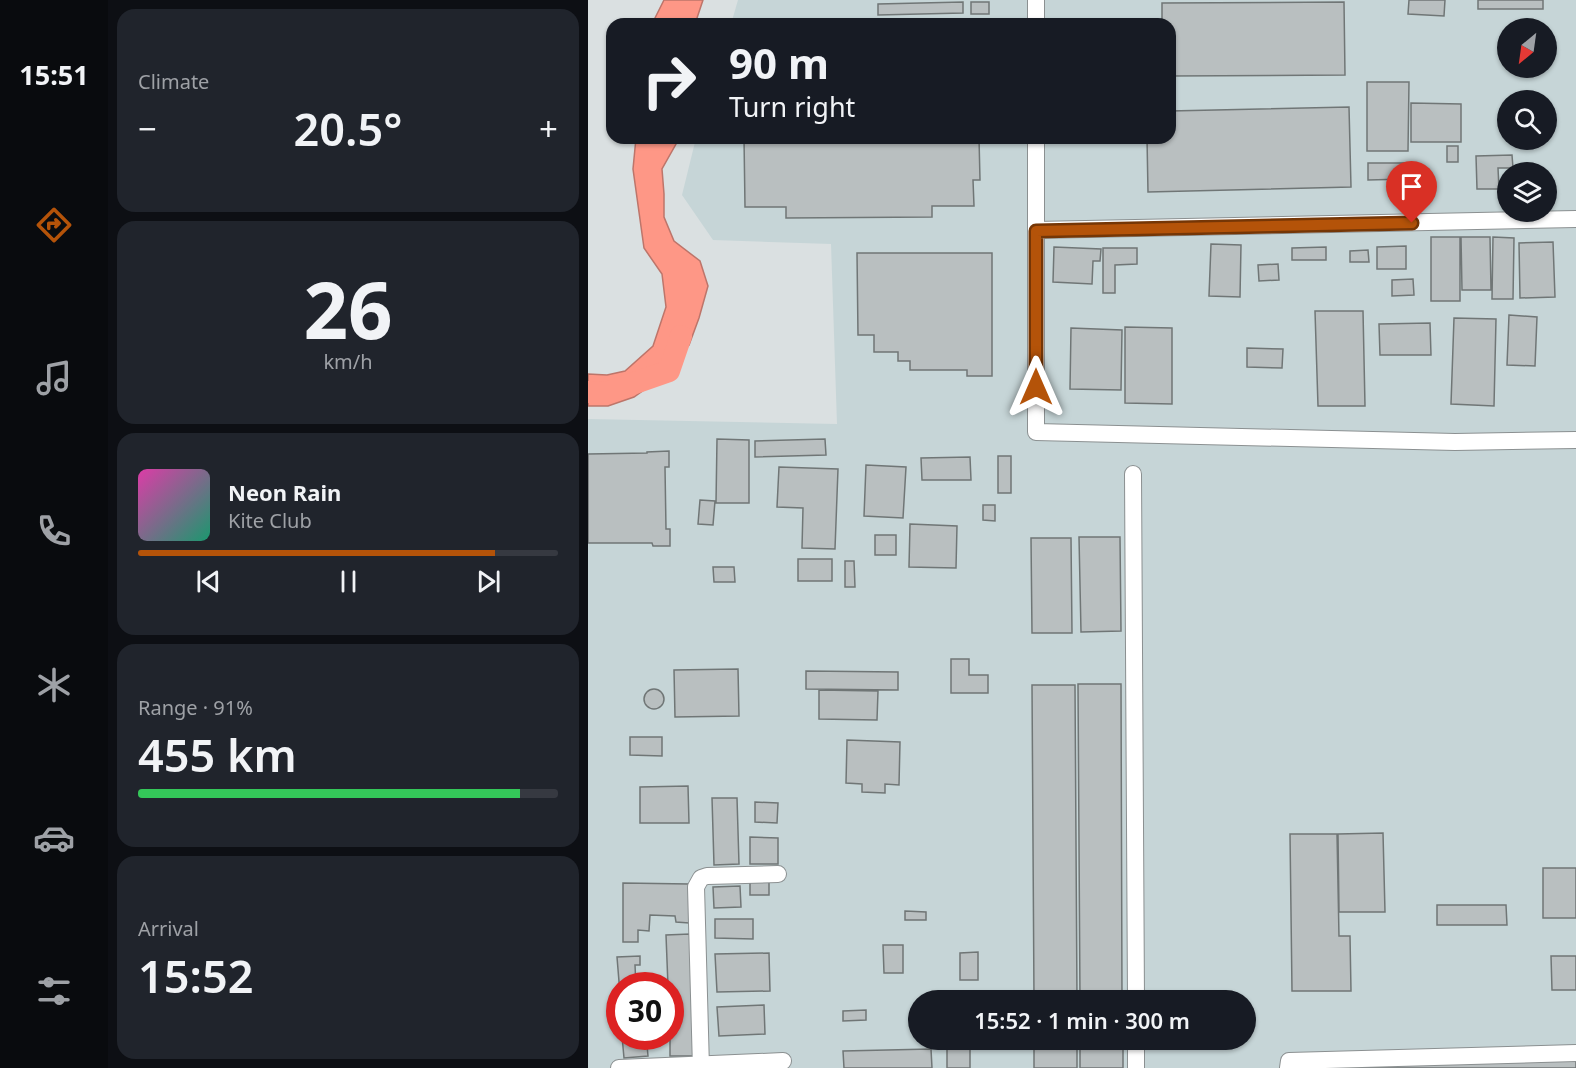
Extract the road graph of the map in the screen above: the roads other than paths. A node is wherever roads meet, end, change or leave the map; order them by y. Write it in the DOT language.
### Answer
graph roads {
  1 [pos="1036,0"];
  2 [pos="1036,18"];
  3 [pos="1036,144"];
  4 [pos="1576,219"];
  5 [pos="1036,231"];
  6 [pos="1576,440"];
  7 [pos="1133,474"];
  8 [pos="778,874"];
  9 [pos="1136,990"];
  10 [pos="1136,1050"];
  11 [pos="1576,1053"];
  12 [pos="783,1061"];
  13 [pos="701,1066"];
  14 [pos="619,1068"];
  15 [pos="1136,1068"];
  16 [pos="1288,1068"];
  1 -- 2 [label="street"];
  3 -- 5 [label="street"];
  4 -- 5 [label="street"];
  5 -- 6 [label="street"];
  7 -- 9 [label="street"];
  8 -- 13 [label="street"];
  10 -- 15 [label="street"];
  11 -- 16 [label="street"];
  12 -- 13 [label="street"];
  13 -- 14 [label="street"];
}
